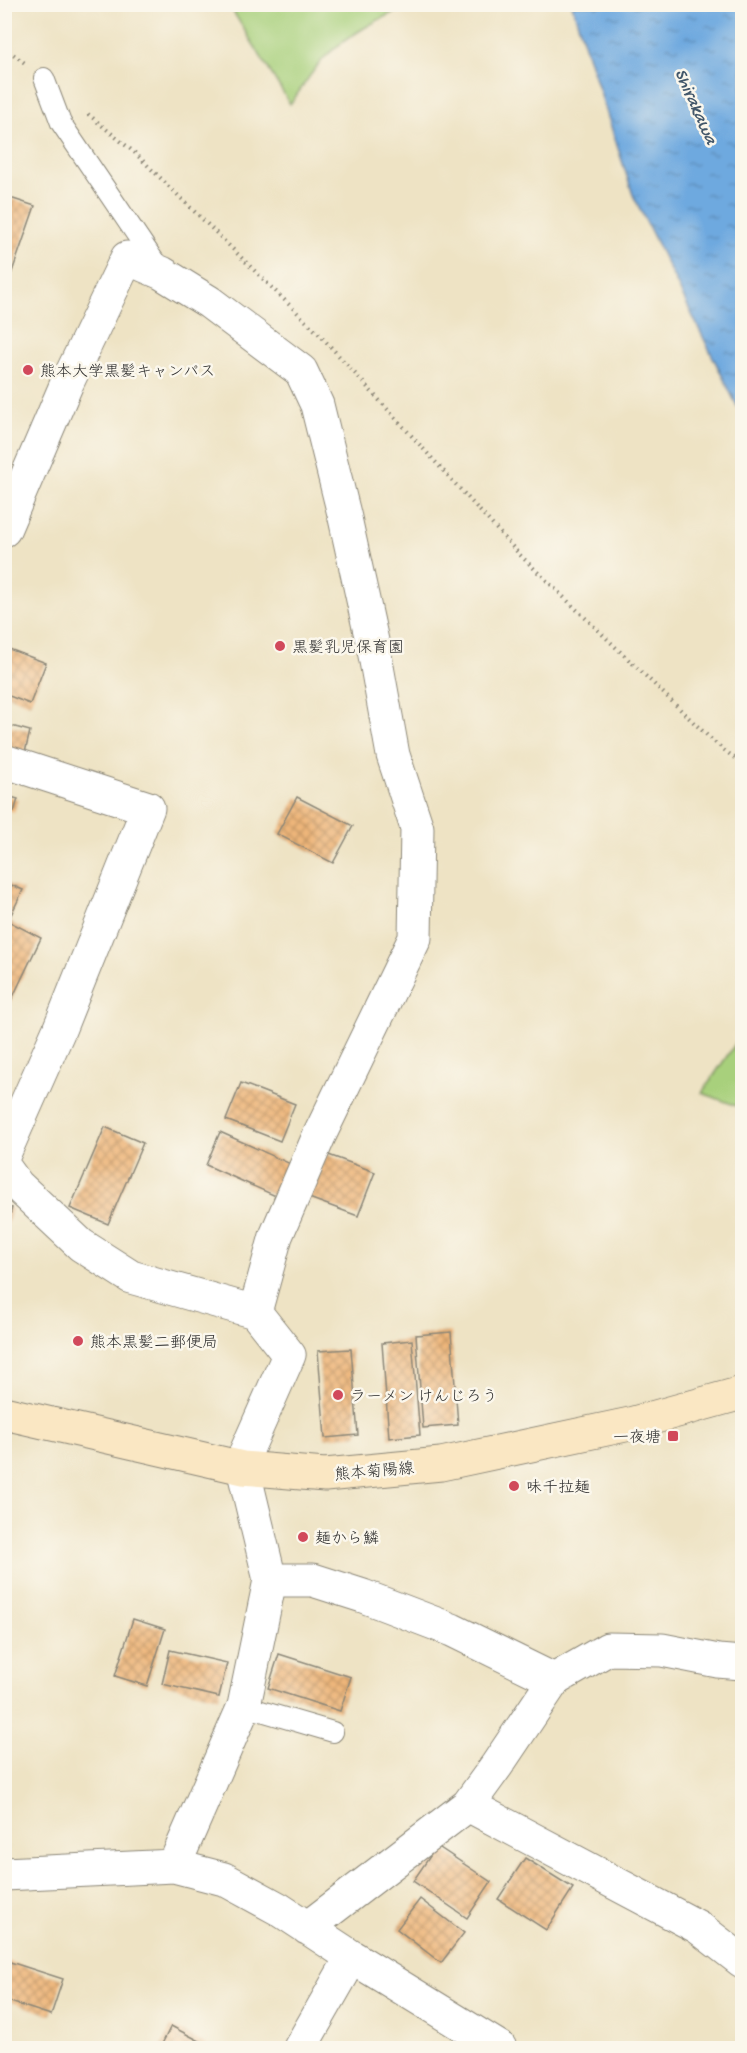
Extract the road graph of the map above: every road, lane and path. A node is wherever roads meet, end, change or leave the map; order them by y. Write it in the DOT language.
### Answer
graph roads {
  1 [pos="4,47"];
  2 [pos="44,78"];
  3 [pos="162,273"];
  4 [pos="4,530"];
  5 [pos="4,762"];
  6 [pos="742,764"];
  7 [pos="4,1154"];
  8 [pos="4,1167"];
  9 [pos="255,1312"];
  10 [pos="742,1393"];
  11 [pos="4,1413"];
  12 [pos="243,1468"];
  13 [pos="270,1580"];
  14 [pos="742,1663"];
  15 [pos="554,1680"];
  16 [pos="244,1706"];
  17 [pos="333,1732"];
  18 [pos="468,1805"];
  19 [pos="174,1866"];
  20 [pos="4,1874"];
  21 [pos="307,1928"];
  22 [pos="352,1958"];
  23 [pos="742,1961"];
  24 [pos="300,2049"];
  25 [pos="500,2049"];
  1 -- 2 [label="path"];
  2 -- 3 [label="lane"];
  2 -- 6 [label="path"];
  3 -- 4 [label="street"];
  3 -- 9 [label="street"];
  5 -- 7 [label="street"];
  8 -- 9 [label="street"];
  9 -- 12 [label="street"];
  10 -- 12 [label="main road, 熊本菊陽線"];
  11 -- 12 [label="main road, 熊本菊陽線"];
  12 -- 13 [label="street"];
  13 -- 15 [label="street"];
  13 -- 16 [label="street"];
  14 -- 15 [label="street"];
  15 -- 18 [label="street"];
  16 -- 17 [label="lane"];
  16 -- 19 [label="street"];
  18 -- 21 [label="street"];
  18 -- 23 [label="street"];
  19 -- 20 [label="street"];
  19 -- 21 [label="street"];
  21 -- 22 [label="street"];
  22 -- 24 [label="street"];
  22 -- 25 [label="street"];
}
